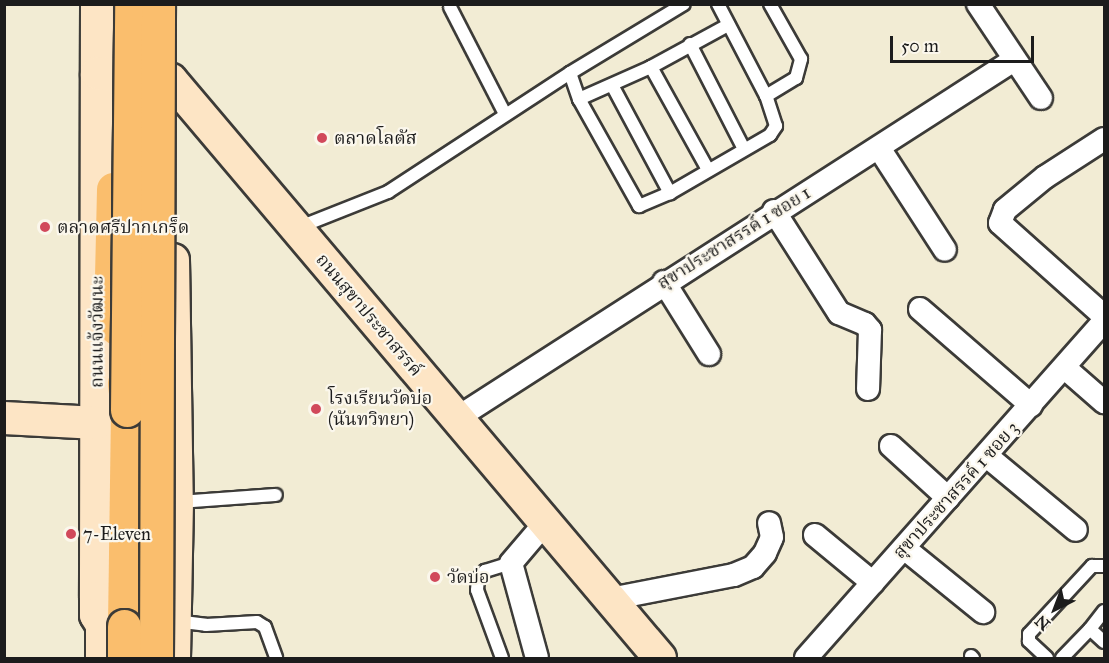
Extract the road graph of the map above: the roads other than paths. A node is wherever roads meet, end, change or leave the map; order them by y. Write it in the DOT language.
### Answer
graph roads {
  1 [pos="97,4"];
  2 [pos="115,4"];
  3 [pos="131,4"];
  4 [pos="158,4"];
  5 [pos="173,4"];
  6 [pos="684,4"];
  7 [pos="718,4"];
  8 [pos="770,4"];
  9 [pos="978,4"];
  10 [pos="450,7"];
  11 [pos="728,25"];
  12 [pos="690,44"];
  13 [pos="1014,60"];
  14 [pos="651,67"];
  15 [pos="97,73"];
  16 [pos="570,73"];
  17 [pos="171,80"];
  18 [pos="612,85"];
  19 [pos="766,96"];
  20 [pos="1041,98"];
  21 [pos="579,99"];
  22 [pos="505,114"];
  23 [pos="1102,143"];
  24 [pos="744,148"];
  25 [pos="879,148"];
  26 [pos="708,170"];
  27 [pos="670,193"];
  28 [pos="774,211"];
  29 [pos="296,228"];
  30 [pos="945,250"];
  31 [pos="664,282"];
  32 [pos="920,309"];
  33 [pos="1104,316"];
  34 [pos="1104,321"];
  35 [pos="709,354"];
  36 [pos="1065,368"];
  37 [pos="868,389"];
  38 [pos="1104,402"];
  39 [pos="1031,405"];
  40 [pos="127,410"];
  41 [pos="4,418"];
  42 [pos="457,418"];
  43 [pos="97,423"];
  44 [pos="891,446"];
  45 [pos="988,457"];
  46 [pos="276,495"];
  47 [pos="948,498"];
  48 [pos="177,502"];
  49 [pos="545,523"];
  50 [pos="770,523"];
  51 [pos="1076,530"];
  52 [pos="815,535"];
  53 [pos="904,548"];
  54 [pos="511,563"];
  55 [pos="1104,566"];
  56 [pos="873,583"];
  57 [pos="610,599"];
  58 [pos="1104,610"];
  59 [pos="983,612"];
  60 [pos="173,623"];
  61 [pos="102,625"];
  62 [pos="1090,629"];
  63 [pos="1104,642"];
  64 [pos="102,658"];
  65 [pos="124,658"];
  66 [pos="156,658"];
  67 [pos="174,658"];
  68 [pos="276,658"];
  69 [pos="502,658"];
  70 [pos="537,658"];
  71 [pos="660,658"];
  72 [pos="806,658"];
  73 [pos="1047,658"];
  74 [pos="1062,658"];
  1 -- 15 [label="main road, ถนนแจ้งวัฒนะ"];
  2 -- 40 [label="main road, bridge"];
  3 -- 40 [label="main road, ถนนแจ้งวัฒนะ, bridge"];
  4 -- 66 [label="main road, bridge"];
  5 -- 17 [label="main road"];
  6 -- 16 [label="lane"];
  7 -- 11 [label="lane"];
  8 -- 19 [label="lane"];
  9 -- 13 [label="street"];
  10 -- 22 [label="lane"];
  11 -- 12 [label="lane"];
  11 -- 19 [label="lane"];
  12 -- 14 [label="lane"];
  12 -- 24 [label="lane"];
  13 -- 20 [label="street"];
  13 -- 25 [label="street, สุขาประชาสรรค์ 1 ซอย 1"];
  14 -- 18 [label="lane"];
  14 -- 26 [label="lane"];
  15 -- 17 [label="main road"];
  15 -- 43 [label="main road, ถนนแจ้งวัฒนะ"];
  16 -- 21 [label="lane"];
  16 -- 22 [label="lane"];
  17 -- 29 [label="main road, ถนนสุขาประชาสรรค์"];
  17 -- 48 [label="main road"];
  18 -- 21 [label="lane"];
  18 -- 27 [label="lane"];
  19 -- 24 [label="lane"];
  21 -- 27 [label="lane"];
  22 -- 29 [label="lane"];
  23 -- 33 [label="street"];
  24 -- 26 [label="lane"];
  25 -- 28 [label="street, สุขาประชาสรรค์ 1 ซอย 1"];
  25 -- 30 [label="street"];
  26 -- 27 [label="lane"];
  28 -- 31 [label="street, สุขาประชาสรรค์ 1 ซอย 1"];
  28 -- 37 [label="street"];
  29 -- 42 [label="main road, ถนนสุขาประชาสรรค์"];
  31 -- 35 [label="street"];
  31 -- 42 [label="street, สุขาประชาสรรค์ 1 ซอย 1"];
  32 -- 39 [label="street"];
  34 -- 36 [label="street, สุขาประชาสรรค์ 1 ซอย 3"];
  36 -- 38 [label="street"];
  36 -- 39 [label="street, สุขาประชาสรรค์ 1 ซอย 3"];
  39 -- 45 [label="street, สุขาประชาสรรค์ 1 ซอย 3"];
  40 -- 65 [label="main road, ถนนแจ้งวัฒนะ, bridge"];
  41 -- 43 [label="main road"];
  42 -- 49 [label="main road, ถนนสุขาประชาสรรค์"];
  43 -- 61 [label="main road, ถนนแจ้งวัฒนะ"];
  44 -- 47 [label="street"];
  45 -- 47 [label="street, สุขาประชาสรรค์ 1 ซอย 3"];
  45 -- 51 [label="street"];
  46 -- 48 [label="lane"];
  47 -- 53 [label="street, สุขาประชาสรรค์ 1 ซอย 3"];
  48 -- 60 [label="main road"];
  49 -- 54 [label="street"];
  49 -- 57 [label="main road, ถนนสุขาประชาสรรค์"];
  50 -- 57 [label="street"];
  52 -- 56 [label="street"];
  53 -- 56 [label="street, สุขาประชาสรรค์ 1 ซอย 3"];
  53 -- 59 [label="street"];
  54 -- 69 [label="lane"];
  54 -- 70 [label="street"];
  55 -- 73 [label="lane"];
  56 -- 72 [label="street, สุขาประชาสรรค์ 1 ซอย 3"];
  57 -- 71 [label="main road, ถนนสุขาประชาสรรค์"];
  58 -- 62 [label="lane"];
  60 -- 61 [label="main road"];
  60 -- 67 [label="main road"];
  60 -- 68 [label="lane"];
  61 -- 64 [label="main road, ถนนแจ้งวัฒนะ"];
  62 -- 63 [label="lane"];
  62 -- 74 [label="lane"];
}
